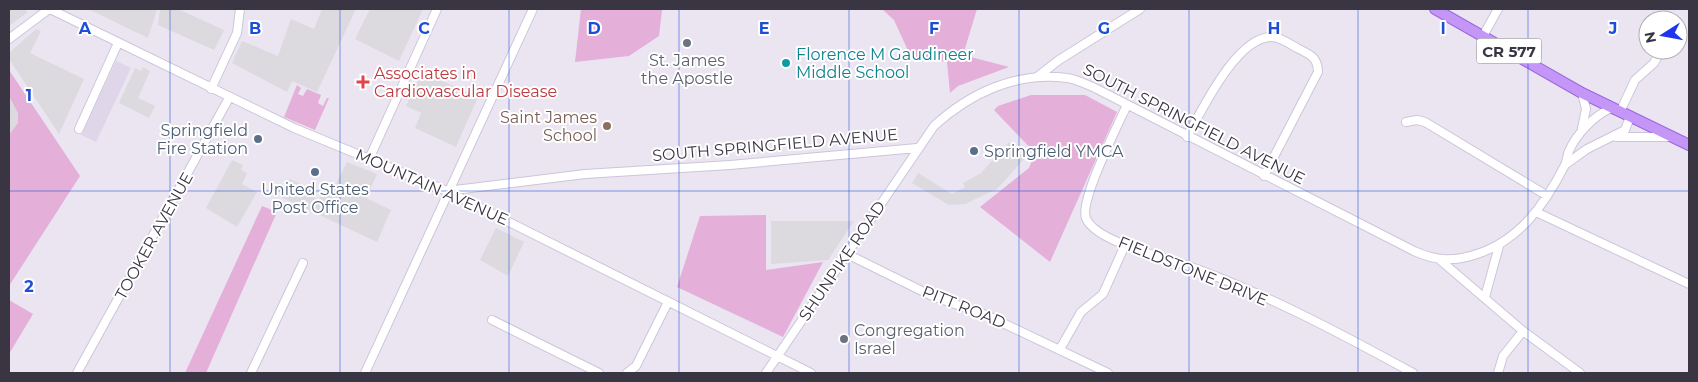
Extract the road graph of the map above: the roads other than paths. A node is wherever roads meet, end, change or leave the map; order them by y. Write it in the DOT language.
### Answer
graph roads {
  1 [pos="49,9"];
  2 [pos="240,9"];
  3 [pos="437,9"];
  4 [pos="533,9"];
  5 [pos="1140,9"];
  6 [pos="1435,9"];
  7 [pos="1498,9"];
  8 [pos="1483,36"];
  9 [pos="9,39"];
  10 [pos="118,43"];
  11 [pos="1656,60"];
  12 [pos="1037,77"];
  13 [pos="211,89"];
  14 [pos="1582,93"];
  15 [pos="229,98"];
  16 [pos="1126,105"];
  17 [pos="1615,110"];
  18 [pos="1630,117"];
  19 [pos="1406,122"];
  20 [pos="79,129"];
  21 [pos="1580,135"];
  22 [pos="1187,137"];
  23 [pos="1614,137"];
  24 [pos="1673,138"];
  25 [pos="1689,145"];
  26 [pos="917,148"];
  27 [pos="370,158"];
  28 [pos="1566,164"];
  29 [pos="1264,176"];
  30 [pos="448,191"];
  31 [pos="1546,195"];
  32 [pos="1536,212"];
  33 [pos="1125,245"];
  34 [pos="1499,246"];
  35 [pos="848,254"];
  36 [pos="1440,260"];
  37 [pos="302,263"];
  38 [pos="1689,284"];
  39 [pos="1485,297"];
  40 [pos="668,302"];
  41 [pos="492,320"];
  42 [pos="1523,331"];
  43 [pos="1060,349"];
  44 [pos="778,356"];
  45 [pos="77,373"];
  46 [pos="251,373"];
  47 [pos="365,373"];
  48 [pos="599,373"];
  49 [pos="627,373"];
  50 [pos="766,373"];
  51 [pos="811,373"];
  52 [pos="1108,373"];
  53 [pos="1413,373"];
  54 [pos="1498,373"];
  55 [pos="1580,373"];
  1 -- 9 [label="street"];
  1 -- 10 [label="street, MOUNTAIN AVENUE"];
  2 -- 13 [label="street"];
  3 -- 27 [label="street"];
  4 -- 30 [label="street"];
  5 -- 12 [label="street"];
  6 -- 8 [label="main road, CR 577"];
  7 -- 8 [label="street"];
  8 -- 14 [label="main road, CR 577"];
  10 -- 13 [label="street, MOUNTAIN AVENUE"];
  10 -- 20 [label="street"];
  11 -- 17 [label="street"];
  12 -- 16 [label="street, SOUTH SPRINGFIELD AVENUE"];
  12 -- 26 [label="street, SOUTH SPRINGFIELD AVENUE"];
  13 -- 15 [label="street, MOUNTAIN AVENUE"];
  14 -- 17 [label="main road, CR 577"];
  14 -- 21 [label="street"];
  15 -- 27 [label="street, MOUNTAIN AVENUE"];
  15 -- 45 [label="street, TOOKER AVENUE"];
  16 -- 22 [label="street, SOUTH SPRINGFIELD AVENUE"];
  16 -- 33 [label="street, FIELDSTONE DRIVE"];
  17 -- 18 [label="main road, CR 577"];
  17 -- 21 [label="street, SOUTH SPRINGFIELD AVENUE"];
  18 -- 23 [label="street, SOUTH SPRINGFIELD AVENUE"];
  18 -- 24 [label="main road, CR 577"];
  19 -- 31 [label="street"];
  21 -- 28 [label="street, SOUTH SPRINGFIELD AVENUE"];
  22 -- 29 [label="street, SOUTH SPRINGFIELD AVENUE"];
  22 -- 29 [label="street"];
  23 -- 24 [label="street"];
  23 -- 28 [label="street, SOUTH SPRINGFIELD AVENUE"];
  24 -- 25 [label="main road, CR 577"];
  26 -- 30 [label="street, SOUTH SPRINGFIELD AVENUE"];
  26 -- 35 [label="street, SHUNPIKE ROAD"];
  27 -- 30 [label="street, MOUNTAIN AVENUE"];
  28 -- 31 [label="street, SOUTH SPRINGFIELD AVENUE"];
  29 -- 36 [label="street, SOUTH SPRINGFIELD AVENUE"];
  30 -- 40 [label="street, MOUNTAIN AVENUE"];
  30 -- 47 [label="street"];
  31 -- 32 [label="street, SOUTH SPRINGFIELD AVENUE"];
  32 -- 34 [label="street, SOUTH SPRINGFIELD AVENUE"];
  32 -- 38 [label="street"];
  33 -- 43 [label="street"];
  33 -- 53 [label="street, FIELDSTONE DRIVE"];
  34 -- 36 [label="street, SOUTH SPRINGFIELD AVENUE"];
  34 -- 39 [label="street"];
  35 -- 43 [label="street, PITT ROAD"];
  35 -- 44 [label="street, SHUNPIKE ROAD"];
  36 -- 39 [label="street"];
  37 -- 46 [label="street"];
  39 -- 42 [label="street"];
  40 -- 44 [label="street, MOUNTAIN AVENUE"];
  40 -- 49 [label="street"];
  41 -- 48 [label="street"];
  42 -- 54 [label="street"];
  42 -- 55 [label="street"];
  43 -- 52 [label="street, PITT ROAD"];
  44 -- 50 [label="street, SHUNPIKE ROAD"];
  44 -- 51 [label="street, MOUNTAIN AVENUE"];
}
